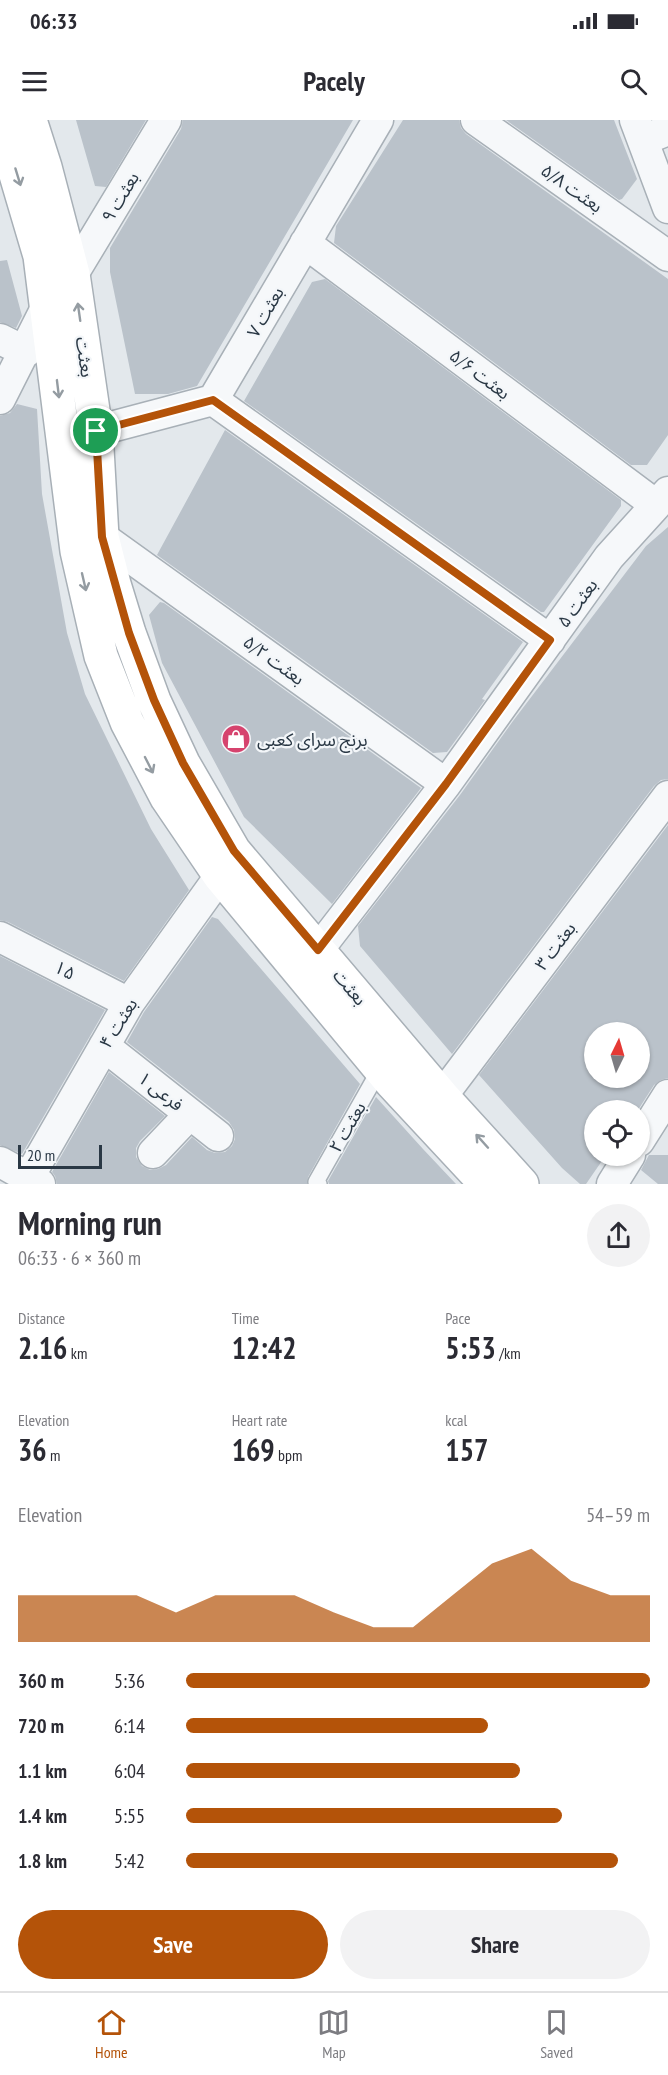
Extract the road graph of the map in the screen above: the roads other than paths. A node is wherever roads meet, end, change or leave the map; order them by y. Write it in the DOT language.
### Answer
graph roads {
  1 [pos="30,120"];
  2 [pos="166,120"];
  3 [pos="378,120"];
  4 [pos="476,120"];
  5 [pos="0,121"];
  6 [pos="649,130"];
  7 [pos="668,208"];
  8 [pos="305,243"];
  9 [pos="668,256"];
  10 [pos="73,274"];
  11 [pos="47,306"];
  12 [pos="13,346"];
  13 [pos="0,399"];
  14 [pos="213,400"];
  15 [pos="96,431"];
  16 [pos="662,498"];
  17 [pos="102,537"];
  18 [pos="550,640"];
  19 [pos="446,784"];
  20 [pos="668,796"];
  21 [pos="220,876"];
  22 [pos="0,937"];
  23 [pos="318,950"];
  24 [pos="129,1003"];
  25 [pos="104,1046"];
  26 [pos="380,1069"];
  27 [pos="668,1095"];
  28 [pos="442,1096"];
  29 [pos="190,1114"];
  30 [pos="650,1124"];
  31 [pos="218,1136"];
  32 [pos="153,1153"];
  33 [pos="0,1162"];
  34 [pos="623,1166"];
  35 [pos="35,1181"];
  36 [pos="319,1184"];
  37 [pos="486,1184"];
  38 [pos="522,1184"];
  39 [pos="612,1184"];
  1 -- 10 [label="main road, بعثت"];
  2 -- 10 [label="street, بعثت ۹"];
  3 -- 8 [label="street, بعثت ۷"];
  4 -- 9 [label="street, بعثت ۵/۸"];
  5 -- 11 [label="main road, بعثت, one-way"];
  6 -- 7 [label="street"];
  8 -- 14 [label="street, بعثت ۷"];
  8 -- 16 [label="street, بعثت ۵/۶"];
  15 -- 10 [label="main road, بعثت, one-way"];
  11 -- 12 [label="street"];
  11 -- 21 [label="main road, بعثت, one-way"];
  12 -- 13 [label="street"];
  14 -- 15 [label="street"];
  14 -- 18 [label="street"];
  15 -- 17 [label="main road, بعثت"];
  16 -- 18 [label="street, بعثت ۵"];
  17 -- 19 [label="street, بعثت ۵/۲"];
  17 -- 23 [label="main road, بعثت"];
  18 -- 19 [label="street, بعثت ۵"];
  19 -- 23 [label="street, بعثت ۵"];
  20 -- 28 [label="street, بعثت ۳"];
  21 -- 24 [label="street, بعثت ۴"];
  21 -- 26 [label="main road, بعثت"];
  22 -- 24 [label="street, ۱۵"];
  23 -- 28 [label="main road, بعثت"];
  24 -- 25 [label="street, بعثت ۴"];
  25 -- 29 [label="street, فرعی ۱"];
  25 -- 35 [label="street, بعثت ۴"];
  26 -- 36 [label="lane, بعثت ۲"];
  26 -- 37 [label="main road, بعثت"];
  27 -- 30 [label="street"];
  38 -- 28 [label="main road, بعثت, one-way"];
  29 -- 31 [label="street, فرعی ۱"];
  29 -- 32 [label="street"];
  33 -- 35 [label="street"];
  34 -- 39 [label="street"];
}
